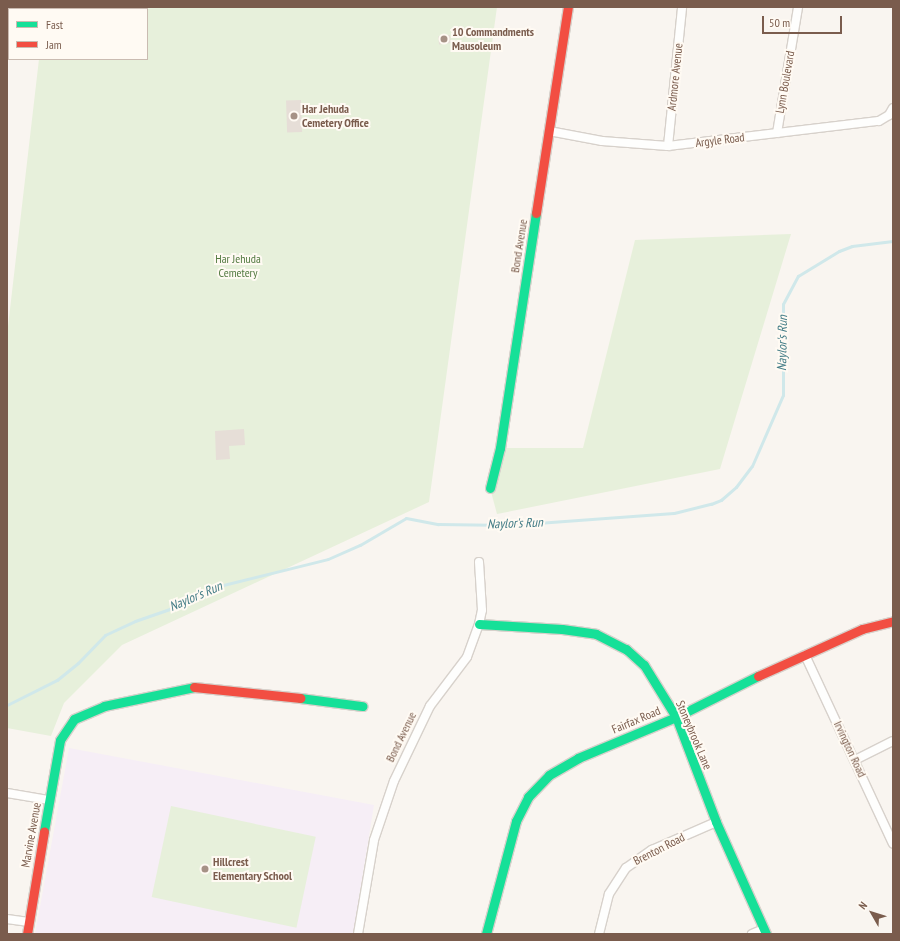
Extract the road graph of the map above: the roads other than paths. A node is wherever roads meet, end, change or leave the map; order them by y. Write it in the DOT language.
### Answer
graph roads {
  1 [pos="568,7"];
  2 [pos="682,7"];
  3 [pos="798,7"];
  4 [pos="891,111"];
  5 [pos="549,131"];
  6 [pos="777,133"];
  7 [pos="668,146"];
  8 [pos="490,488"];
  9 [pos="479,562"];
  10 [pos="893,621"];
  11 [pos="479,624"];
  12 [pos="805,655"];
  13 [pos="362,706"];
  14 [pos="676,717"];
  15 [pos="893,741"];
  16 [pos="855,760"];
  17 [pos="7,793"];
  18 [pos="50,800"];
  19 [pos="716,822"];
  20 [pos="893,844"];
  21 [pos="7,919"];
  22 [pos="29,922"];
  23 [pos="765,932"];
  24 [pos="27,934"];
  25 [pos="358,934"];
  26 [pos="486,934"];
  27 [pos="599,934"];
  28 [pos="752,934"];
  1 -- 5 [label="street, Bond Avenue"];
  2 -- 7 [label="street, Ardmore Avenue"];
  3 -- 6 [label="street, Lynn Boulevard"];
  4 -- 6 [label="street, Argyle Road"];
  5 -- 7 [label="street, Argyle Road"];
  5 -- 8 [label="street, Bond Avenue"];
  6 -- 7 [label="street, Argyle Road"];
  9 -- 11 [label="street, Bond Avenue"];
  10 -- 12 [label="street, Fairfax Road"];
  11 -- 14 [label="street, Stoneybrook Lane"];
  11 -- 25 [label="street, Bond Avenue"];
  12 -- 14 [label="street, Fairfax Road"];
  12 -- 16 [label="street, Irvington Road"];
  13 -- 18 [label="street, Marvine Avenue"];
  14 -- 19 [label="street, Stoneybrook Lane"];
  14 -- 26 [label="street, Fairfax Road"];
  15 -- 16 [label="street"];
  16 -- 20 [label="street, Irvington Road"];
  17 -- 18 [label="street"];
  18 -- 22 [label="street, Marvine Avenue"];
  19 -- 23 [label="street, Stoneybrook Lane"];
  19 -- 27 [label="street, Brenton Road"];
  21 -- 22 [label="street"];
  22 -- 24 [label="street, Marvine Avenue"];
  23 -- 28 [label="street"];
}
